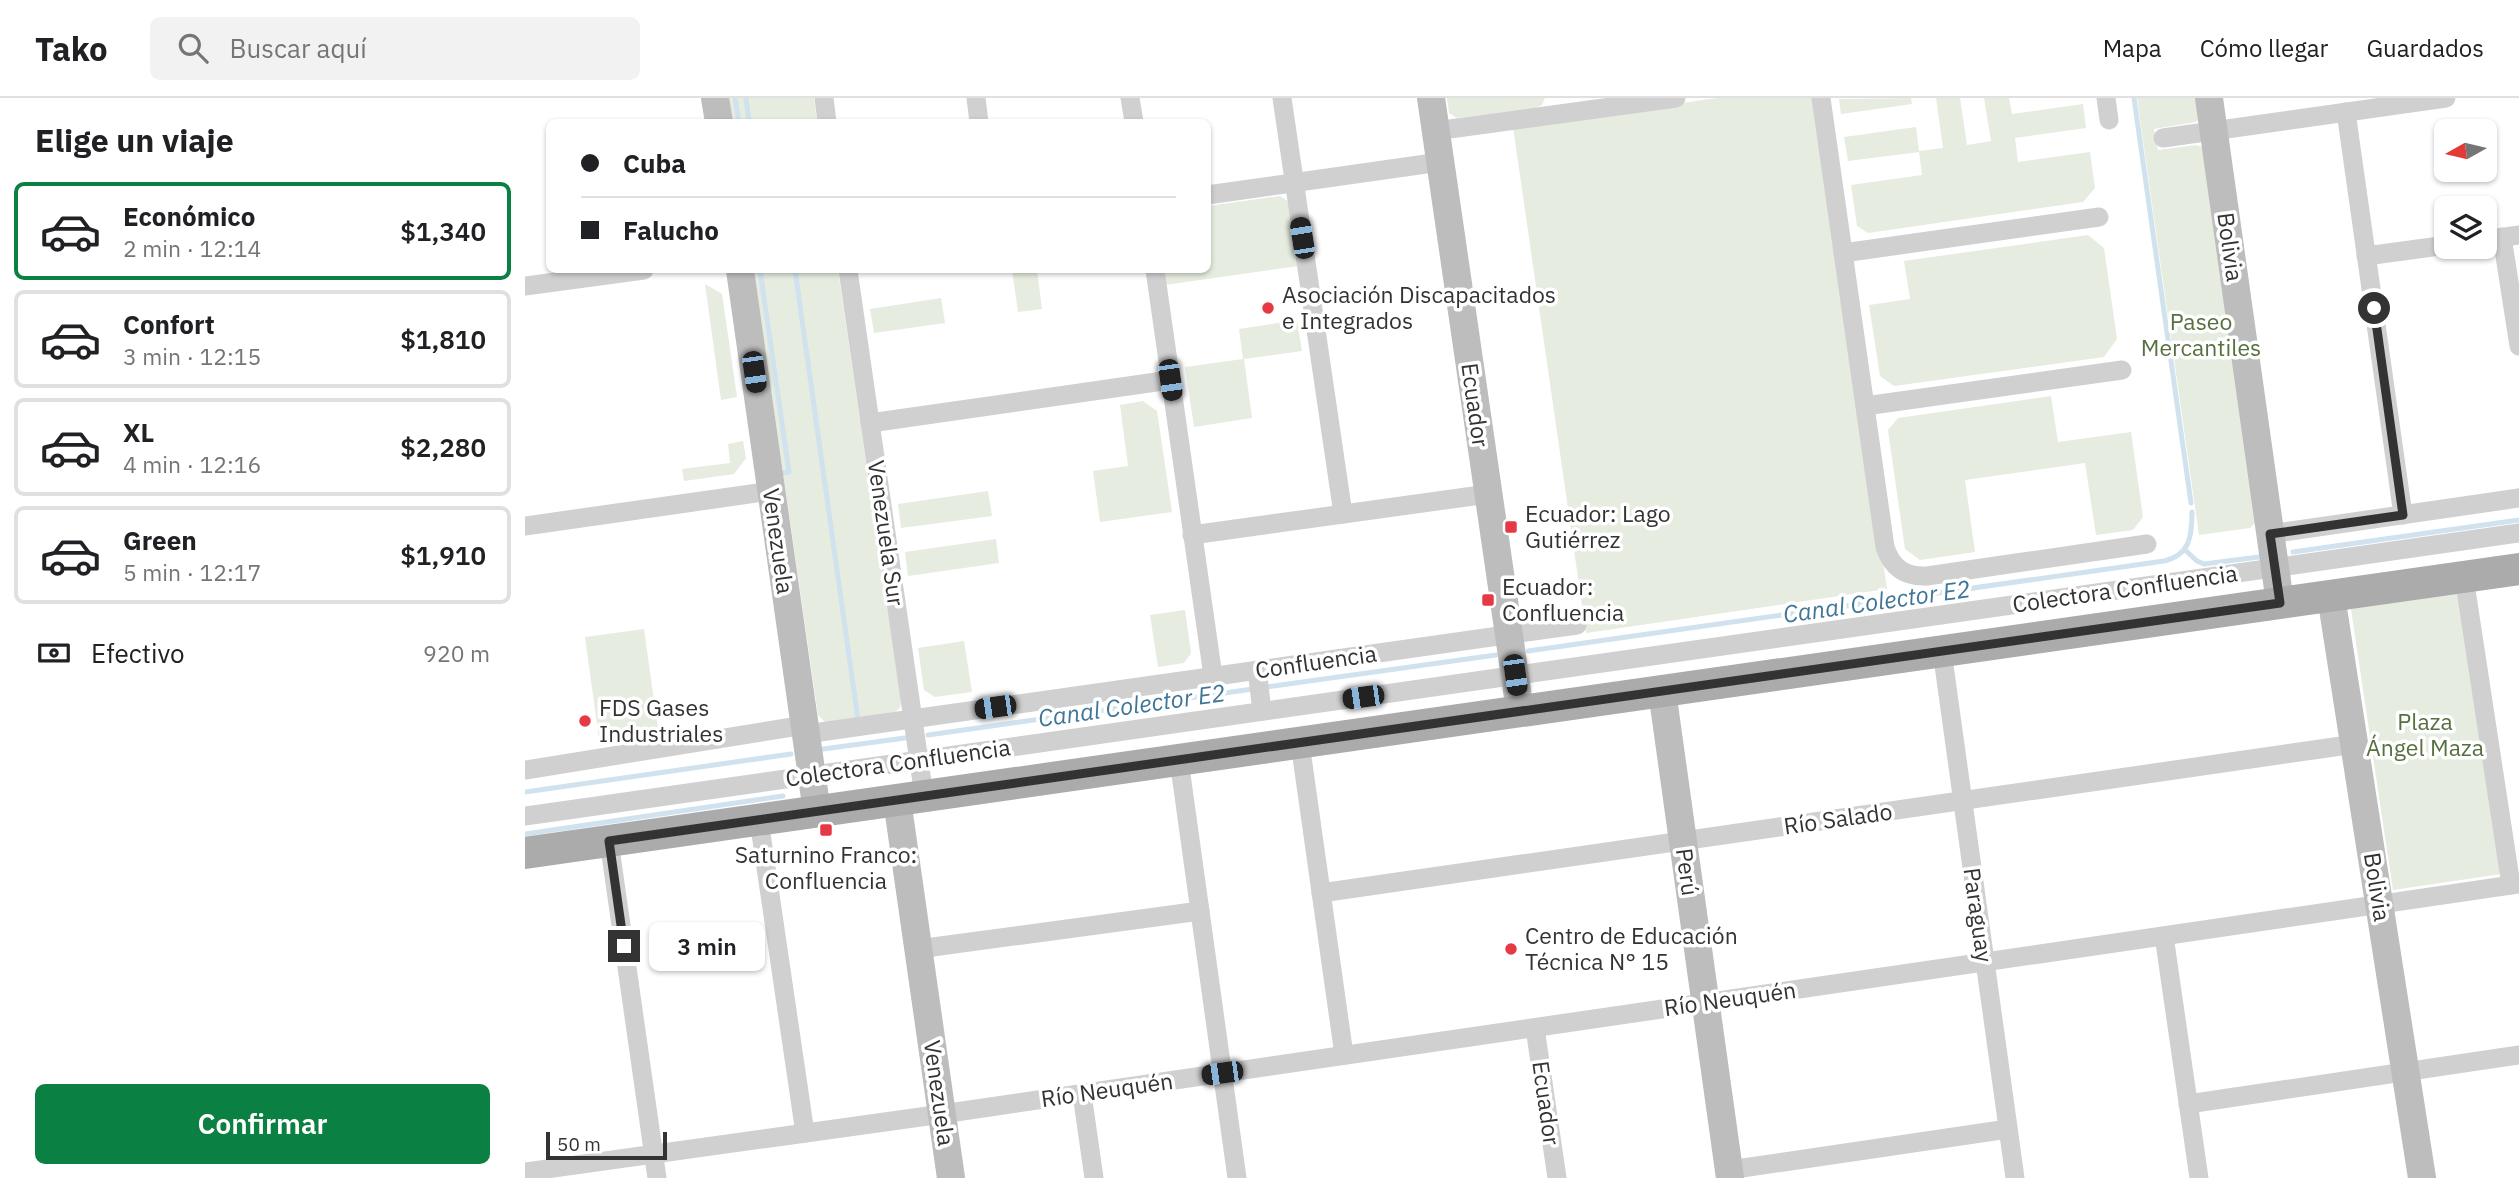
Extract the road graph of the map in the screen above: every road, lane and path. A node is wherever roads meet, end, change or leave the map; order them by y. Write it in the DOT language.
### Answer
graph roads {
  1 [pos="715,98"];
  2 [pos="824,98"];
  3 [pos="975,98"];
  4 [pos="1130,98"];
  5 [pos="1282,98"];
  6 [pos="1431,98"];
  7 [pos="1676,98"];
  8 [pos="1821,98"];
  9 [pos="2106,98"];
  10 [pos="2209,98"];
  11 [pos="2446,98"];
  12 [pos="1555,106"];
  13 [pos="2346,112"];
  14 [pos="718,119"];
  15 [pos="827,119"];
  16 [pos="978,119"];
  17 [pos="1134,119"];
  18 [pos="2109,120"];
  19 [pos="1436,131"];
  20 [pos="2214,131"];
  21 [pos="2163,138"];
  22 [pos="1440,162"];
  23 [pos="1294,183"];
  24 [pos="1211,194"];
  25 [pos="2099,217"];
  26 [pos="2502,237"];
  27 [pos="2434,247"];
  28 [pos="1843,253"];
  29 [pos="2366,256"];
  30 [pos="622,273"];
  31 [pos="740,273"];
  32 [pos="848,273"];
  33 [pos="1155,273"];
  34 [pos="525,286"];
  35 [pos="2519,346"];
  36 [pos="2122,370"];
  37 [pos="1170,380"];
  38 [pos="1865,406"];
  39 [pos="870,423"];
  40 [pos="771,491"];
  41 [pos="1488,494"];
  42 [pos="2519,498"];
  43 [pos="1343,514"];
  44 [pos="2403,515"];
  45 [pos="525,526"];
  46 [pos="2519,533"];
  47 [pos="2270,534"];
  48 [pos="1192,535"];
  49 [pos="2147,544"];
  50 [pos="2275,567"];
  51 [pos="2519,569"];
  52 [pos="2464,577"];
  53 [pos="2331,596"];
  54 [pos="2280,603"];
  55 [pos="1577,625"];
  56 [pos="1509,634"];
  57 [pos="1942,651"];
  58 [pos="1257,670"];
  59 [pos="1515,675"];
  60 [pos="1213,677"];
  61 [pos="1662,691"];
  62 [pos="1262,711"];
  63 [pos="1520,711"];
  64 [pos="913,719"];
  65 [pos="805,730"];
  66 [pos="1300,743"];
  67 [pos="2355,744"];
  68 [pos="919,760"];
  69 [pos="1179,760"];
  70 [pos="525,770"];
  71 [pos="812,775"];
  72 [pos="910,798"];
  73 [pos="1963,801"];
  74 [pos="817,812"];
  75 [pos="525,816"];
  76 [pos="759,820"];
  77 [pos="609,841"];
  78 [pos="1683,841"];
  79 [pos="525,853"];
  80 [pos="2515,885"];
  81 [pos="1321,893"];
  82 [pos="2379,904"];
  83 [pos="1200,911"];
  84 [pos="2164,936"];
  85 [pos="918,949"];
  86 [pos="1985,962"];
  87 [pos="1705,1003"];
  88 [pos="1535,1027"];
  89 [pos="1344,1055"];
  90 [pos="2519,1055"];
  91 [pos="2406,1072"];
  92 [pos="1222,1073"];
  93 [pos="1082,1094"];
  94 [pos="2188,1104"];
  95 [pos="942,1114"];
  96 [pos="2008,1129"];
  97 [pos="805,1133"];
  98 [pos="654,1154"];
  99 [pos="525,1172"];
  100 [pos="1730,1174"];
  101 [pos="657,1178"];
  102 [pos="951,1178"];
  103 [pos="1094,1178"];
  104 [pos="1237,1178"];
  105 [pos="1557,1178"];
  106 [pos="2015,1178"];
  107 [pos="2199,1178"];
  108 [pos="2422,1178"];
  1 -- 14 [label="street"];
  2 -- 15 [label="street"];
  3 -- 16 [label="street"];
  4 -- 17 [label="street"];
  5 -- 23 [label="street"];
  6 -- 19 [label="street, Ecuador"];
  7 -- 12 [label="street"];
  8 -- 28 [label="street"];
  9 -- 18 [label="street"];
  10 -- 20 [label="street, Bolivia"];
  11 -- 13 [label="street"];
  12 -- 19 [label="street"];
  13 -- 20 [label="street"];
  13 -- 29 [label="street"];
  19 -- 22 [label="street, Ecuador"];
  20 -- 21 [label="street"];
  20 -- 47 [label="street, Bolivia"];
  22 -- 23 [label="street"];
  22 -- 41 [label="street, Ecuador"];
  23 -- 24 [label="street"];
  23 -- 43 [label="street"];
  25 -- 28 [label="street"];
  26 -- 35 [label="street"];
  27 -- 29 [label="street"];
  28 -- 38 [label="street"];
  29 -- 44 [label="street"];
  30 -- 34 [label="street"];
  31 -- 40 [label="street, Venezuela"];
  32 -- 39 [label="street, Venezuela Sur"];
  33 -- 37 [label="street"];
  36 -- 38 [label="street"];
  37 -- 39 [label="street"];
  37 -- 48 [label="street"];
  38 -- 49 [label="street"];
  39 -- 64 [label="street, Venezuela Sur"];
  40 -- 45 [label="street"];
  40 -- 65 [label="street, Venezuela"];
  41 -- 43 [label="street"];
  41 -- 56 [label="street, Ecuador"];
  42 -- 44 [label="street"];
  43 -- 48 [label="street"];
  44 -- 47 [label="street"];
  46 -- 50 [label="street, Colectora Confluencia"];
  47 -- 50 [label="street, Bolivia"];
  48 -- 60 [label="street"];
  50 -- 54 [label="street, Bolivia"];
  50 -- 59 [label="street, Colectora Confluencia"];
  51 -- 52 [label="main road"];
  52 -- 53 [label="main road"];
  52 -- 80 [label="street"];
  53 -- 54 [label="main road"];
  53 -- 67 [label="street, Bolivia"];
  54 -- 57 [label="main road"];
  55 -- 56 [label="street, Confluencia"];
  56 -- 58 [label="street, Confluencia"];
  56 -- 59 [label="street, Ecuador"];
  57 -- 61 [label="main road"];
  57 -- 73 [label="street, Paraguay"];
  58 -- 60 [label="street, Confluencia"];
  58 -- 62 [label="street"];
  59 -- 62 [label="street, Colectora Confluencia"];
  59 -- 63 [label="street, Ecuador"];
  60 -- 64 [label="street, Confluencia"];
  61 -- 63 [label="main road"];
  61 -- 78 [label="street, Perú"];
  62 -- 68 [label="street, Colectora Confluencia"];
  63 -- 66 [label="main road"];
  64 -- 65 [label="street, Confluencia"];
  64 -- 68 [label="street, Venezuela Sur"];
  65 -- 70 [label="street, Confluencia"];
  65 -- 71 [label="street, Venezuela"];
  66 -- 69 [label="main road"];
  66 -- 81 [label="street"];
  67 -- 73 [label="street, Río Salado"];
  67 -- 82 [label="street, Bolivia"];
  68 -- 71 [label="street, Colectora Confluencia"];
  68 -- 72 [label="street, Venezuela Sur"];
  69 -- 72 [label="main road"];
  69 -- 83 [label="street"];
  71 -- 74 [label="street, Venezuela"];
  71 -- 75 [label="street, Colectora Confluencia"];
  72 -- 74 [label="main road"];
  72 -- 85 [label="street, Venezuela"];
  73 -- 78 [label="street, Río Salado"];
  73 -- 86 [label="street, Paraguay"];
  74 -- 76 [label="main road"];
  76 -- 77 [label="main road"];
  76 -- 97 [label="street"];
  77 -- 79 [label="main road"];
  77 -- 98 [label="street"];
  78 -- 81 [label="street, Río Salado"];
  78 -- 87 [label="street, Perú"];
  80 -- 82 [label="street, Río Neuquén"];
  81 -- 89 [label="street"];
  82 -- 84 [label="street, Río Neuquén"];
  82 -- 91 [label="street, Bolivia"];
  83 -- 85 [label="street"];
  83 -- 92 [label="street"];
  84 -- 86 [label="street, Río Neuquén"];
  84 -- 94 [label="street"];
  85 -- 95 [label="street, Venezuela"];
  86 -- 87 [label="street, Río Neuquén"];
  86 -- 96 [label="street, Paraguay"];
  87 -- 88 [label="street, Río Neuquén"];
  87 -- 100 [label="street, Perú"];
  88 -- 89 [label="street, Río Neuquén"];
  88 -- 105 [label="street, Ecuador"];
  89 -- 92 [label="street, Río Neuquén"];
  90 -- 91 [label="street"];
  91 -- 94 [label="street"];
  91 -- 108 [label="street, Bolivia"];
  92 -- 93 [label="street, Río Neuquén"];
  92 -- 104 [label="street"];
  93 -- 95 [label="street, Río Neuquén"];
  93 -- 103 [label="street"];
  94 -- 107 [label="street"];
  95 -- 97 [label="street, Río Neuquén"];
  95 -- 102 [label="street, Venezuela"];
  96 -- 100 [label="street"];
  96 -- 106 [label="street, Paraguay"];
  97 -- 98 [label="street, Río Neuquén"];
  98 -- 99 [label="street, Río Neuquén"];
  98 -- 101 [label="street"];
}
